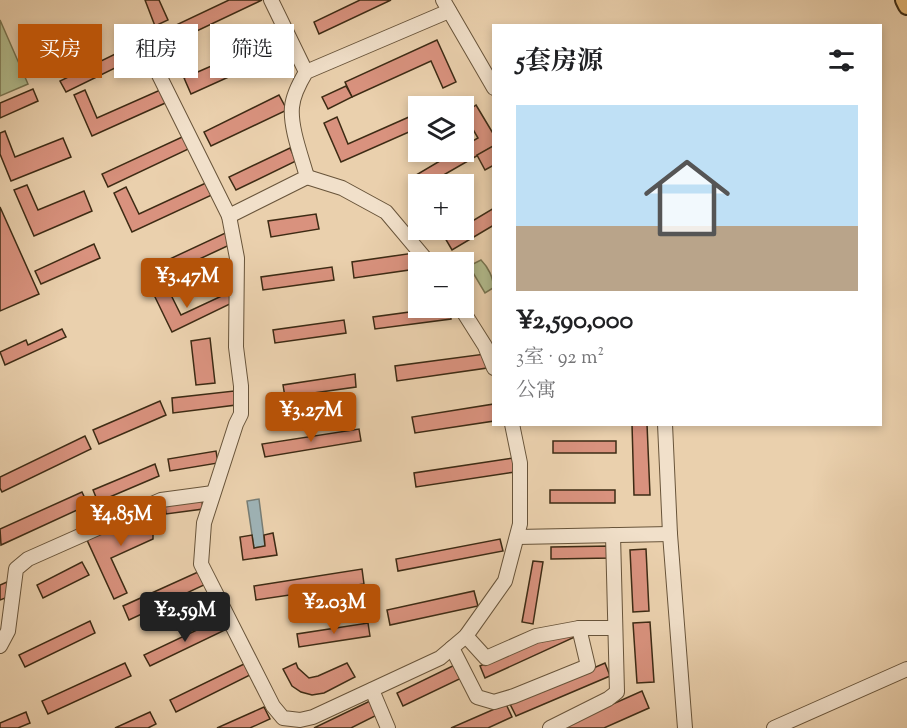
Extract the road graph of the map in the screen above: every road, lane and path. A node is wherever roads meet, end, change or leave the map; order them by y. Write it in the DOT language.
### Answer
graph roads {
  1 [pos="271,0"];
  2 [pos="904,0"];
  3 [pos="446,5"];
  4 [pos="907,6"];
  5 [pos="306,72"];
  6 [pos="160,78"];
  7 [pos="492,85"];
  8 [pos="307,177"];
  9 [pos="229,216"];
  10 [pos="420,252"];
  11 [pos="467,318"];
  12 [pos="492,363"];
  13 [pos="512,426"];
  14 [pos="665,426"];
  15 [pos="213,493"];
  16 [pos="669,534"];
  17 [pos="613,535"];
  18 [pos="517,537"];
  19 [pos="579,628"];
  20 [pos="614,628"];
  21 [pos="466,636"];
  22 [pos="0,646"];
  23 [pos="452,648"];
  24 [pos="907,669"];
  25 [pos="372,690"];
  26 [pos="283,723"];
  27 [pos="388,728"];
  28 [pos="550,728"];
  29 [pos="685,728"];
  30 [pos="774,728"];
  1 -- 5 [label="street"];
  2 -- 4 [label="main road"];
  3 -- 5 [label="street"];
  3 -- 7 [label="street"];
  5 -- 8 [label="street"];
  6 -- 9 [label="street"];
  8 -- 9 [label="street"];
  8 -- 10 [label="street"];
  9 -- 15 [label="street"];
  11 -- 12 [label="street"];
  13 -- 18 [label="street"];
  14 -- 16 [label="street"];
  15 -- 22 [label="street"];
  15 -- 26 [label="street"];
  16 -- 17 [label="street"];
  16 -- 29 [label="street"];
  17 -- 18 [label="street"];
  17 -- 20 [label="street"];
  18 -- 21 [label="street"];
  19 -- 20 [label="street"];
  19 -- 21 [label="street"];
  19 -- 23 [label="street"];
  20 -- 28 [label="street"];
  21 -- 23 [label="street"];
  23 -- 25 [label="street"];
  24 -- 30 [label="street"];
  25 -- 26 [label="street"];
  25 -- 27 [label="street"];
}
